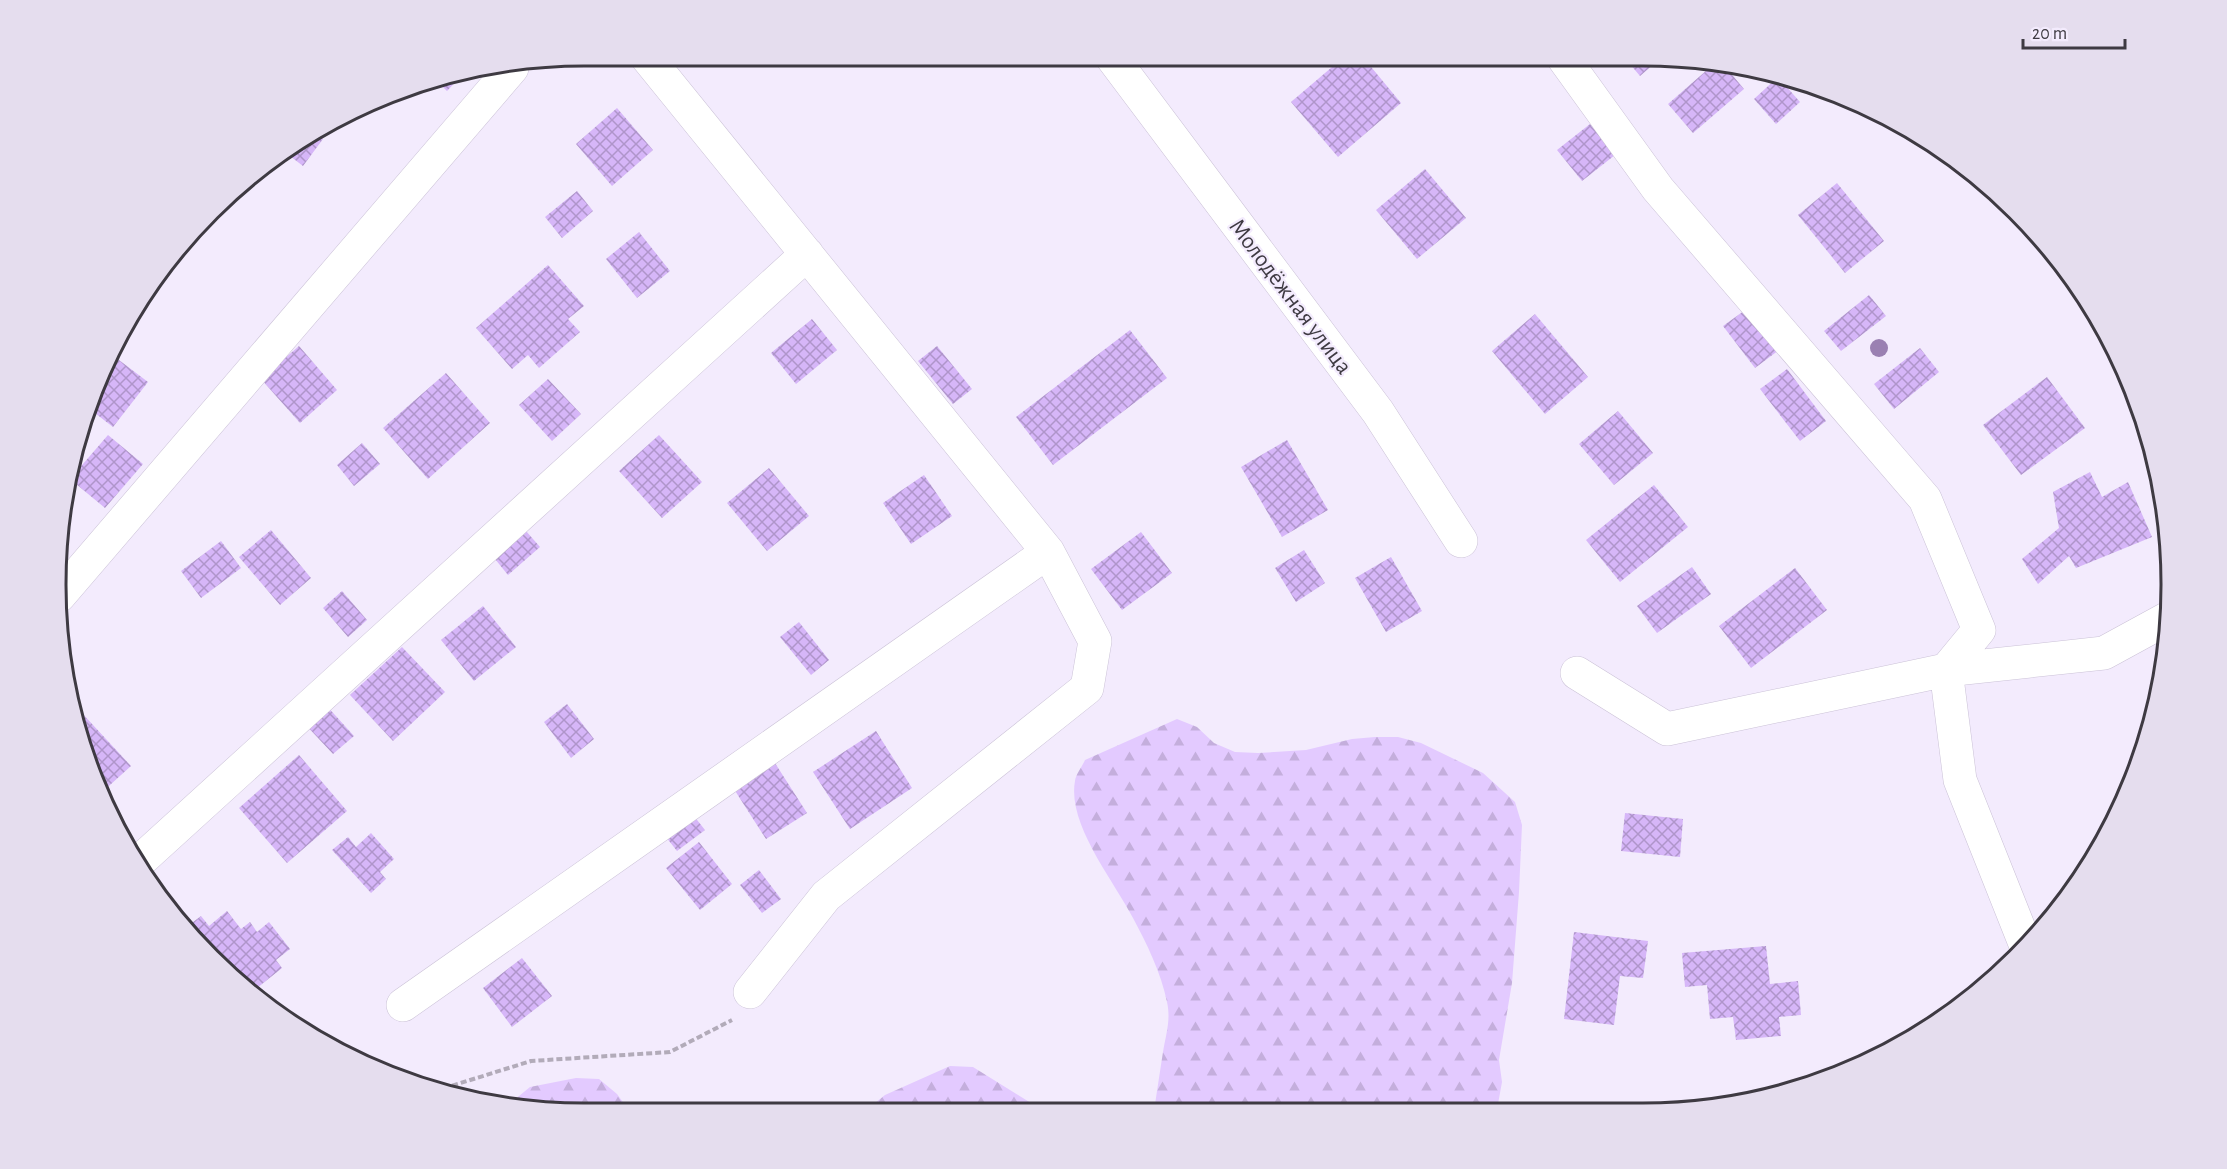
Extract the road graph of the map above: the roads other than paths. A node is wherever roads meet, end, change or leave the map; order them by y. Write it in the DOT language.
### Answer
graph roads {
  1 [pos="654,66"];
  2 [pos="1118,66"];
  3 [pos="1569,66"];
  4 [pos="509,71"];
  5 [pos="807,254"];
  6 [pos="1461,541"];
  7 [pos="1048,552"];
  8 [pos="66,588"];
  9 [pos="2160,623"];
  10 [pos="1946,670"];
  11 [pos="1577,673"];
  12 [pos="144,858"];
  13 [pos="2022,937"];
  14 [pos="750,993"];
  15 [pos="403,1005"];
  1 -- 5 [label="street"];
  2 -- 6 [label="street, Молодёжная улица"];
  3 -- 10 [label="street"];
  4 -- 8 [label="street"];
  5 -- 7 [label="street"];
  5 -- 12 [label="street"];
  7 -- 14 [label="street"];
  7 -- 15 [label="street"];
  9 -- 10 [label="street"];
  10 -- 11 [label="street"];
  10 -- 13 [label="street"];
}
